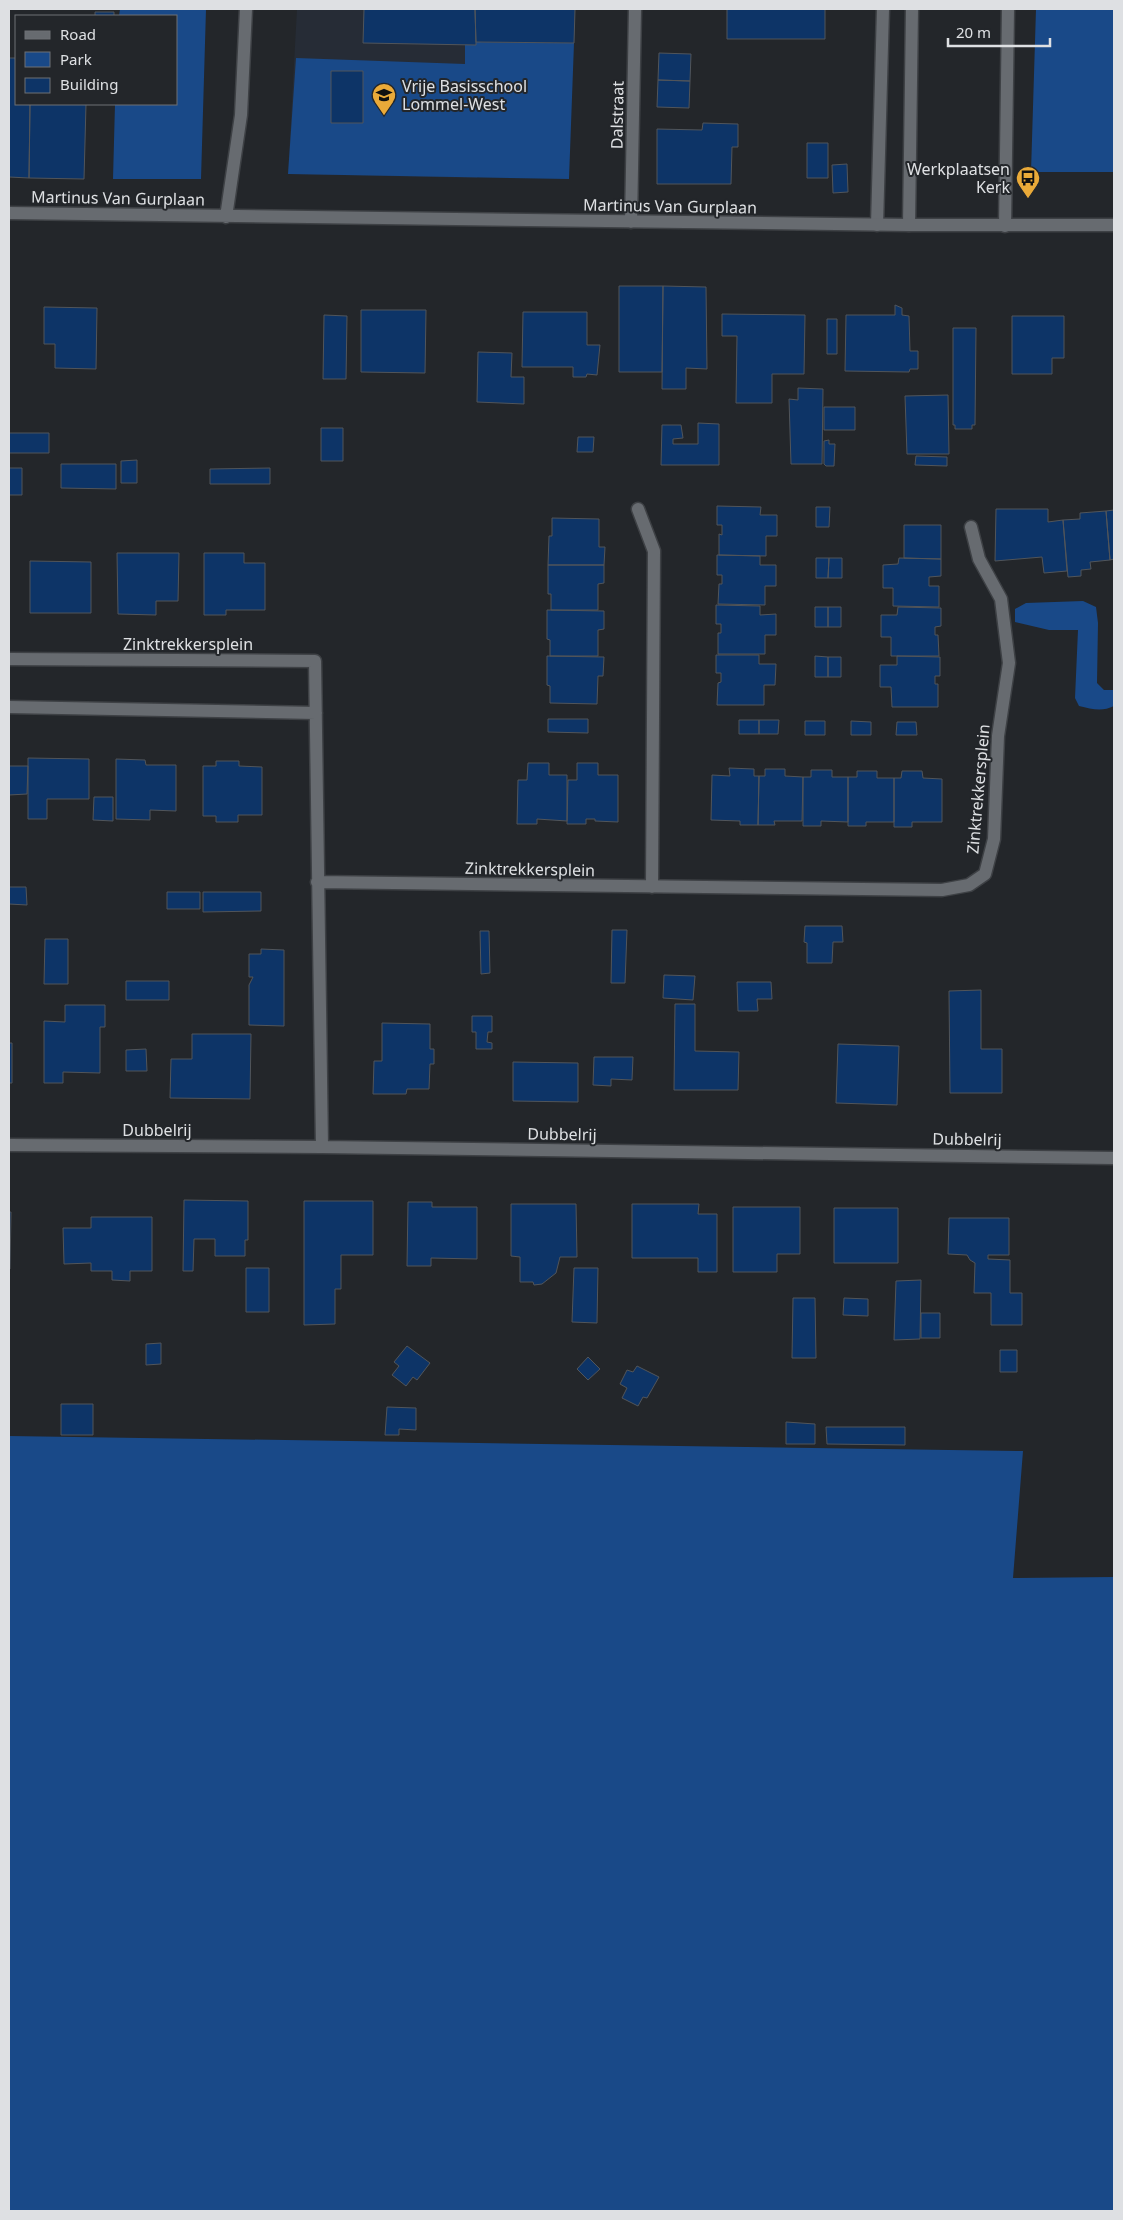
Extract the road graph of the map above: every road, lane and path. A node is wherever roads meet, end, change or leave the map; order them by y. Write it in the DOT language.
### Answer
graph roads {
  1 [pos="246,9"];
  2 [pos="635,9"];
  3 [pos="883,9"];
  4 [pos="912,9"];
  5 [pos="1008,9"];
  6 [pos="9,213"];
  7 [pos="226,216"];
  8 [pos="631,222"];
  9 [pos="877,225"];
  10 [pos="909,225"];
  11 [pos="1114,225"];
  12 [pos="1005,226"];
  13 [pos="638,509"];
  14 [pos="971,527"];
  15 [pos="9,659"];
  16 [pos="9,707"];
  17 [pos="316,713"];
  18 [pos="317,882"];
  19 [pos="652,887"];
  20 [pos="9,1145"];
  21 [pos="322,1147"];
  22 [pos="1114,1158"];
  1 -- 7 [label="street, Martinus Van Gurplaan"];
  2 -- 8 [label="street, Dalstraat"];
  3 -- 9 [label="street"];
  4 -- 10 [label="street"];
  5 -- 12 [label="street"];
  6 -- 7 [label="street, Martinus Van Gurplaan"];
  7 -- 8 [label="street, Martinus Van Gurplaan"];
  8 -- 9 [label="street, Martinus Van Gurplaan"];
  9 -- 10 [label="street, Martinus Van Gurplaan"];
  10 -- 12 [label="street, Martinus Van Gurplaan"];
  11 -- 12 [label="street, Martinus Van Gurplaan"];
  13 -- 19 [label="street"];
  14 -- 19 [label="street, Zinktrekkersplein"];
  15 -- 17 [label="street, Zinktrekkersplein"];
  16 -- 17 [label="street"];
  17 -- 18 [label="street, Zinktrekkersplein"];
  18 -- 19 [label="street, Zinktrekkersplein"];
  18 -- 21 [label="street, Zinktrekkersplein"];
  20 -- 21 [label="street, Dubbelrij"];
  21 -- 22 [label="street, Dubbelrij"];
}
